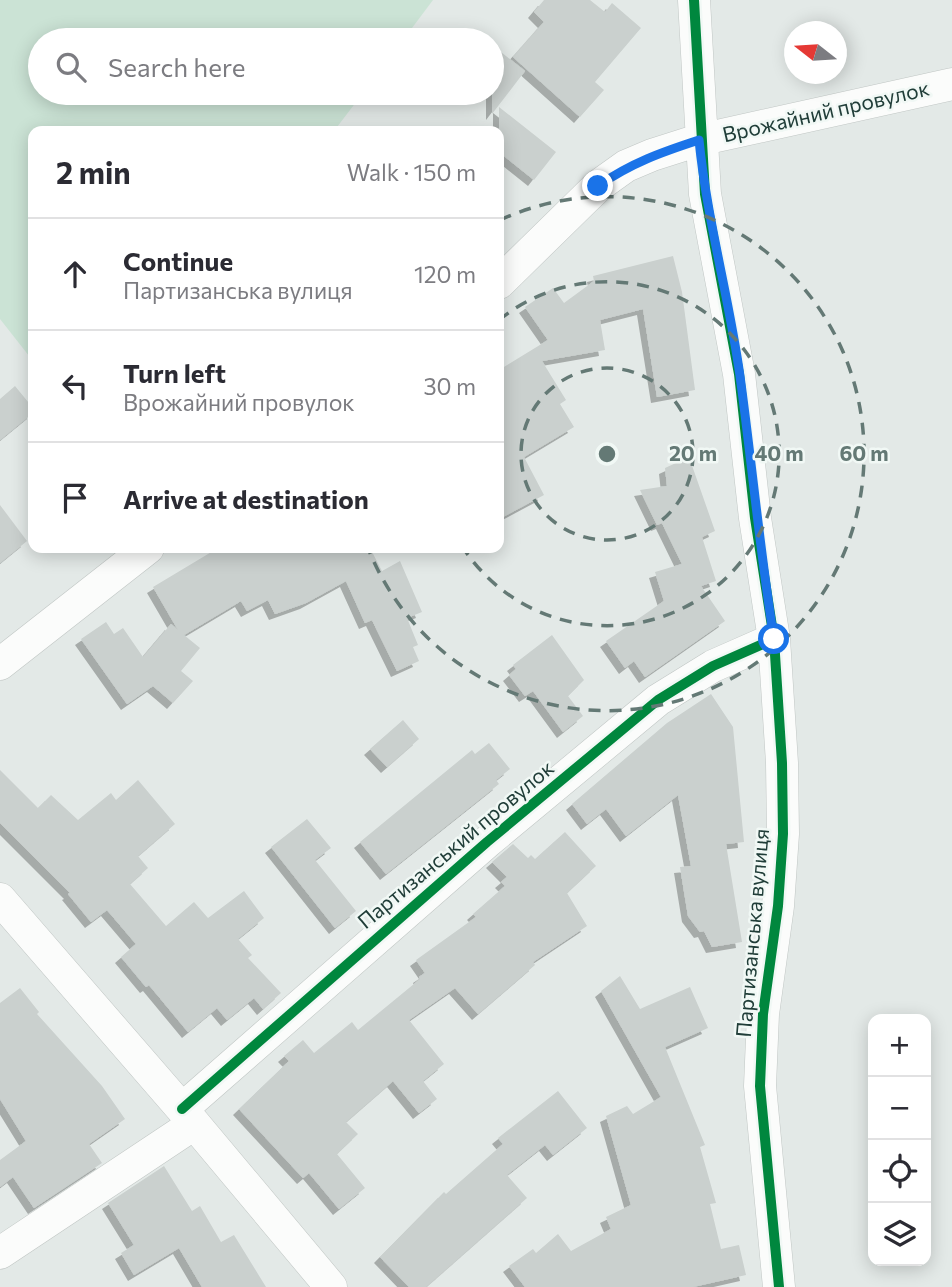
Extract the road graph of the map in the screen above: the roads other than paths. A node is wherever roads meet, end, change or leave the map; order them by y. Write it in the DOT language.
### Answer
graph roads {
  1 [pos="694,0"];
  2 [pos="952,84"];
  3 [pos="699,140"];
  4 [pos="504,277"];
  5 [pos="142,553"];
  6 [pos="774,639"];
  7 [pos="0,664"];
  8 [pos="0,900"];
  9 [pos="188,1116"];
  10 [pos="0,1253"];
  11 [pos="331,1287"];
  12 [pos="779,1287"];
  1 -- 3 [label="street, Партизанська вулиця"];
  2 -- 3 [label="street, Врожайний провулок"];
  3 -- 4 [label="street, Врожайний провулок"];
  3 -- 6 [label="street, Партизанська вулиця"];
  5 -- 7 [label="street"];
  6 -- 9 [label="street, Партизанський провулок"];
  6 -- 12 [label="street, Партизанська вулиця"];
  8 -- 9 [label="street"];
  9 -- 10 [label="street, Партизанський провулок"];
  9 -- 11 [label="street"];
}
